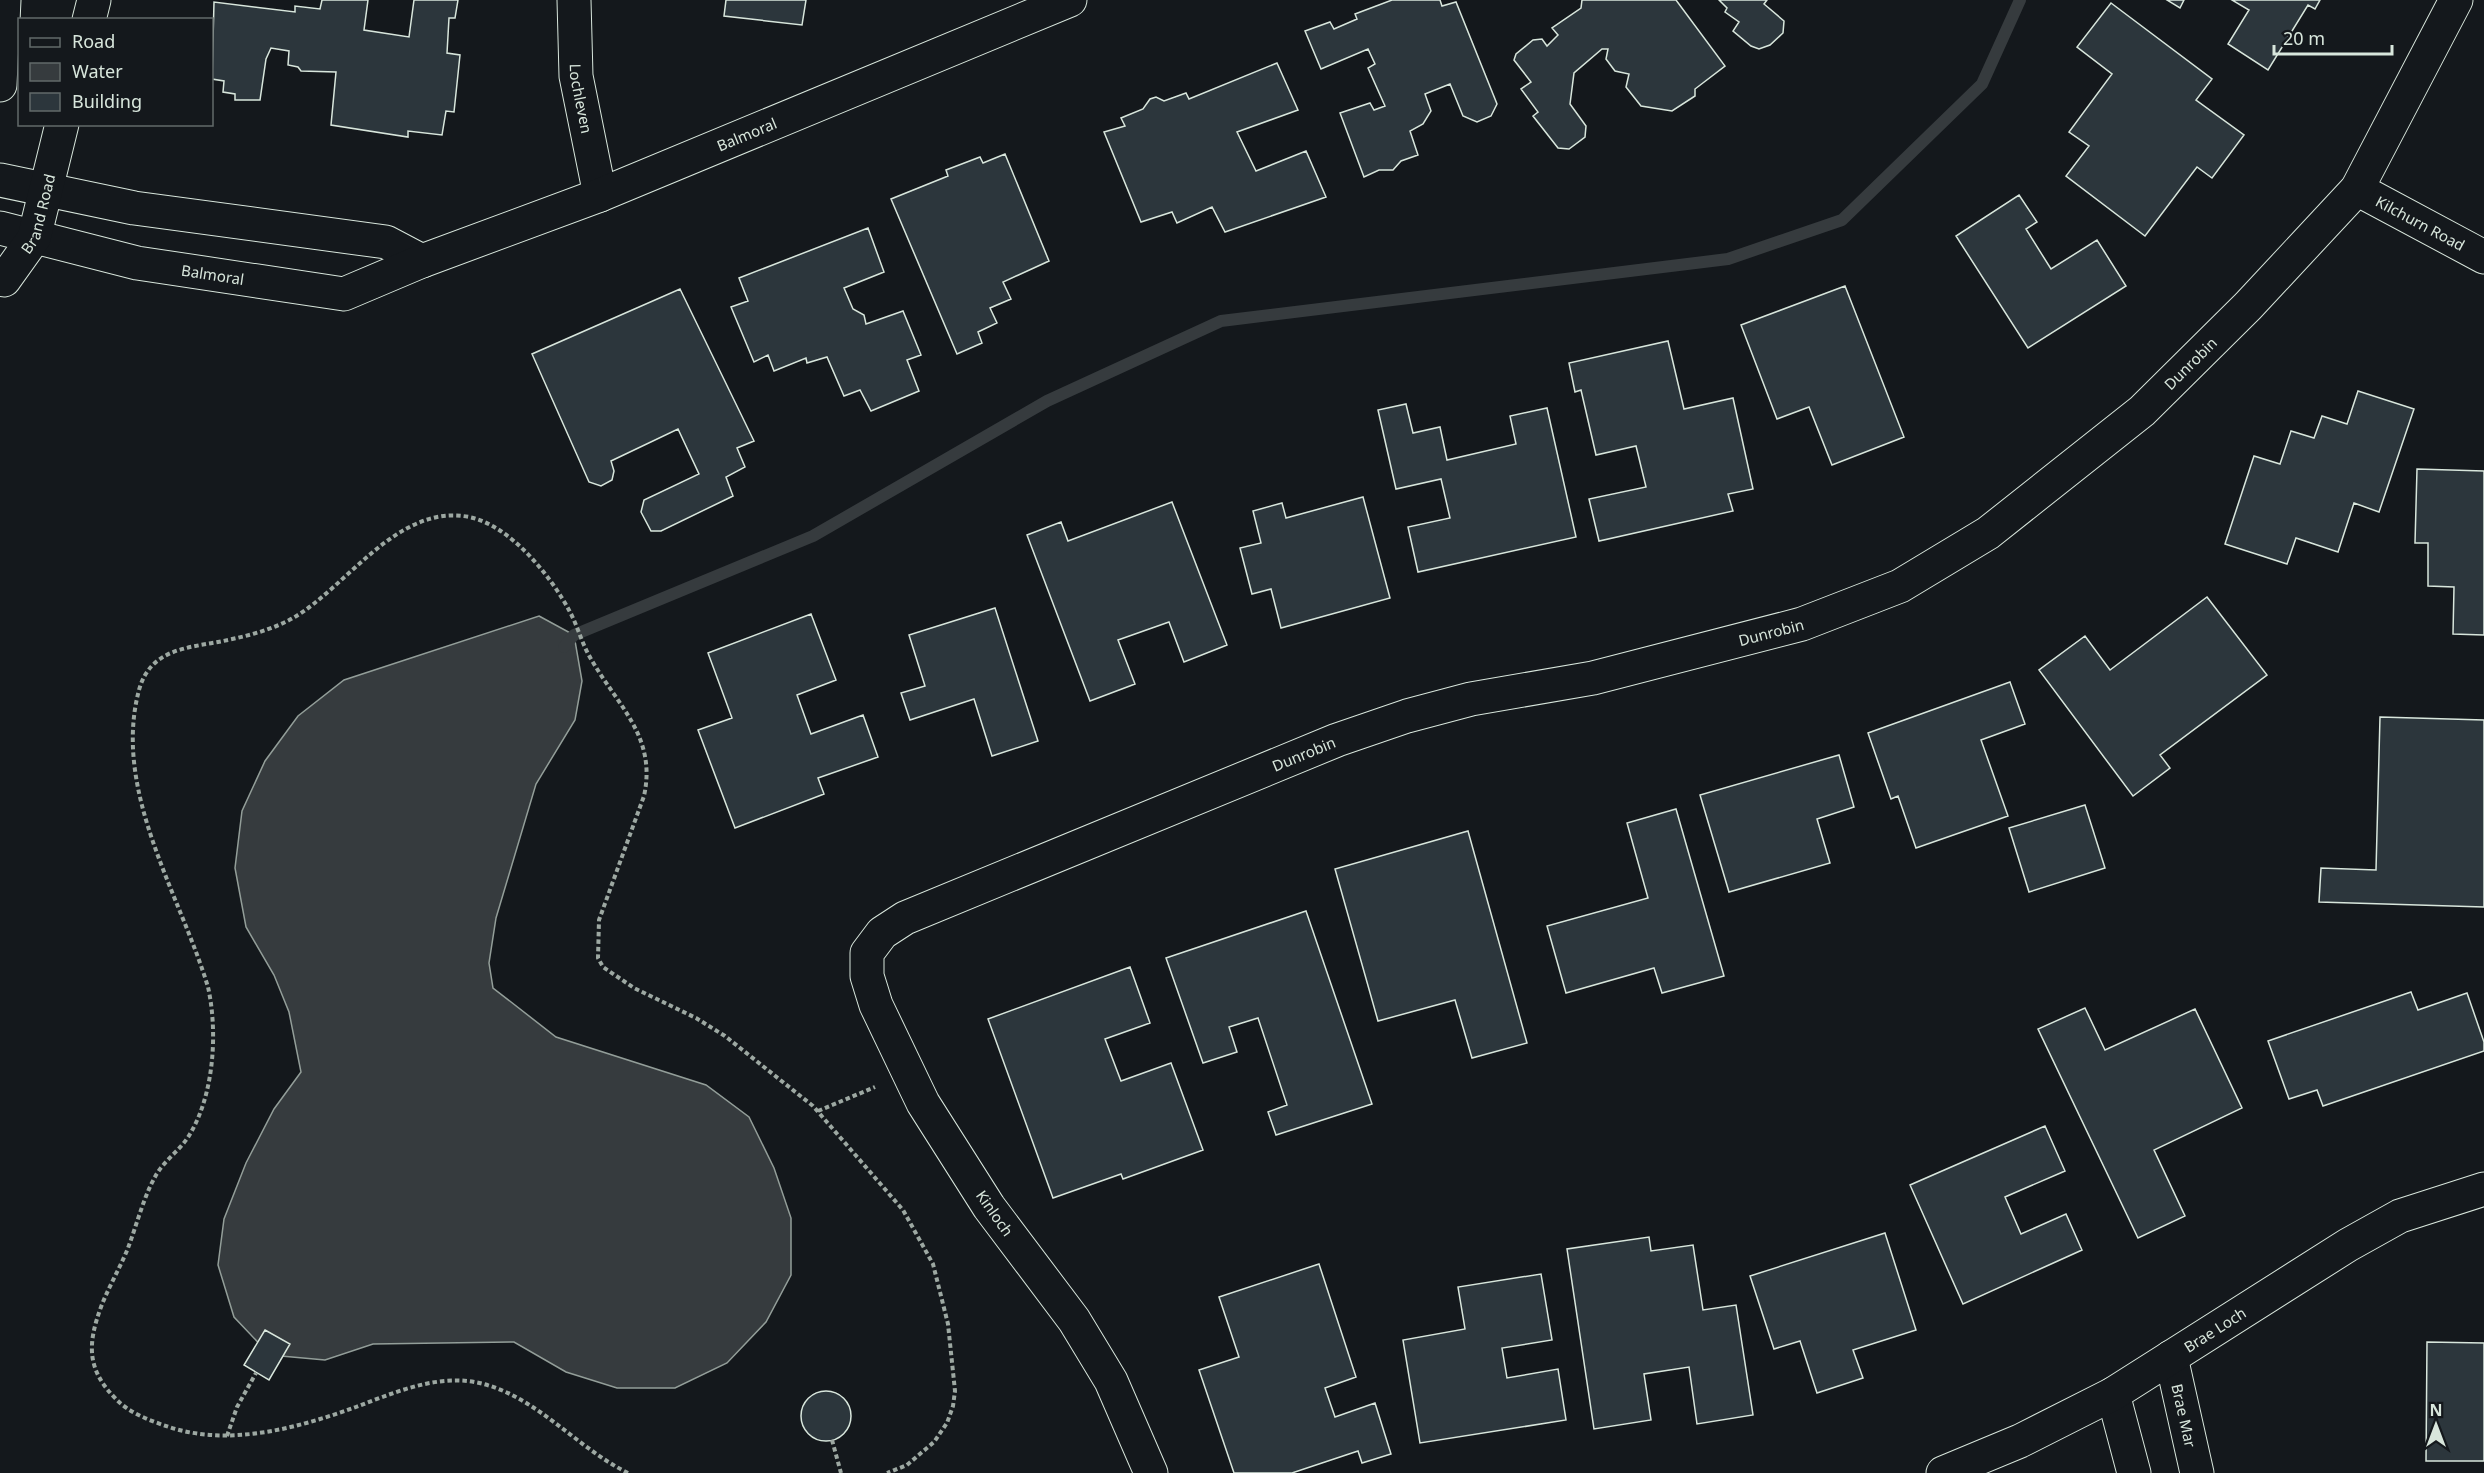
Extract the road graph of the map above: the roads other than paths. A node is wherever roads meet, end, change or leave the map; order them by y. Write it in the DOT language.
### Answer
graph roads {
  1 [pos="4,0"];
  2 [pos="94,0"];
  3 [pos="574,0"];
  4 [pos="1070,0"];
  5 [pos="2456,0"];
  6 [pos="90,18"];
  7 [pos="0,85"];
  8 [pos="62,126"];
  9 [pos="0,180"];
  10 [pos="2357,189"];
  11 [pos="46,190"];
  12 [pos="600,195"];
  13 [pos="0,228"];
  14 [pos="34,238"];
  15 [pos="2484,257"];
  16 [pos="422,261"];
  17 [pos="1,283"];
  18 [pos="873,944"];
  19 [pos="2484,1189"];
  20 [pos="2171,1357"];
  21 [pos="2113,1394"];
  22 [pos="1151,1473"];
  23 [pos="1943,1473"];
  24 [pos="2134,1473"];
  25 [pos="2197,1473"];
  1 -- 7 [label="street"];
  2 -- 6 [label="street"];
  3 -- 12 [label="street, Lochleven"];
  4 -- 12 [label="street, Balmoral"];
  5 -- 10 [label="street, Dunrobin"];
  8 -- 11 [label="street, Brand Road"];
  9 -- 11 [label="street"];
  10 -- 15 [label="street, Kilchurn Road"];
  10 -- 18 [label="street, Dunrobin"];
  11 -- 14 [label="street, Brand Road"];
  11 -- 16 [label="street"];
  12 -- 16 [label="street, Balmoral"];
  13 -- 14 [label="street, Balmoral"];
  14 -- 16 [label="street, Balmoral"];
  14 -- 17 [label="street, Brand Road"];
  18 -- 22 [label="street, Kinloch"];
  19 -- 20 [label="street, Brae Loch"];
  20 -- 21 [label="street, Brae Loch"];
  20 -- 25 [label="street, Brae Mar"];
  21 -- 23 [label="street, Brae Loch"];
  21 -- 24 [label="street"];
}
